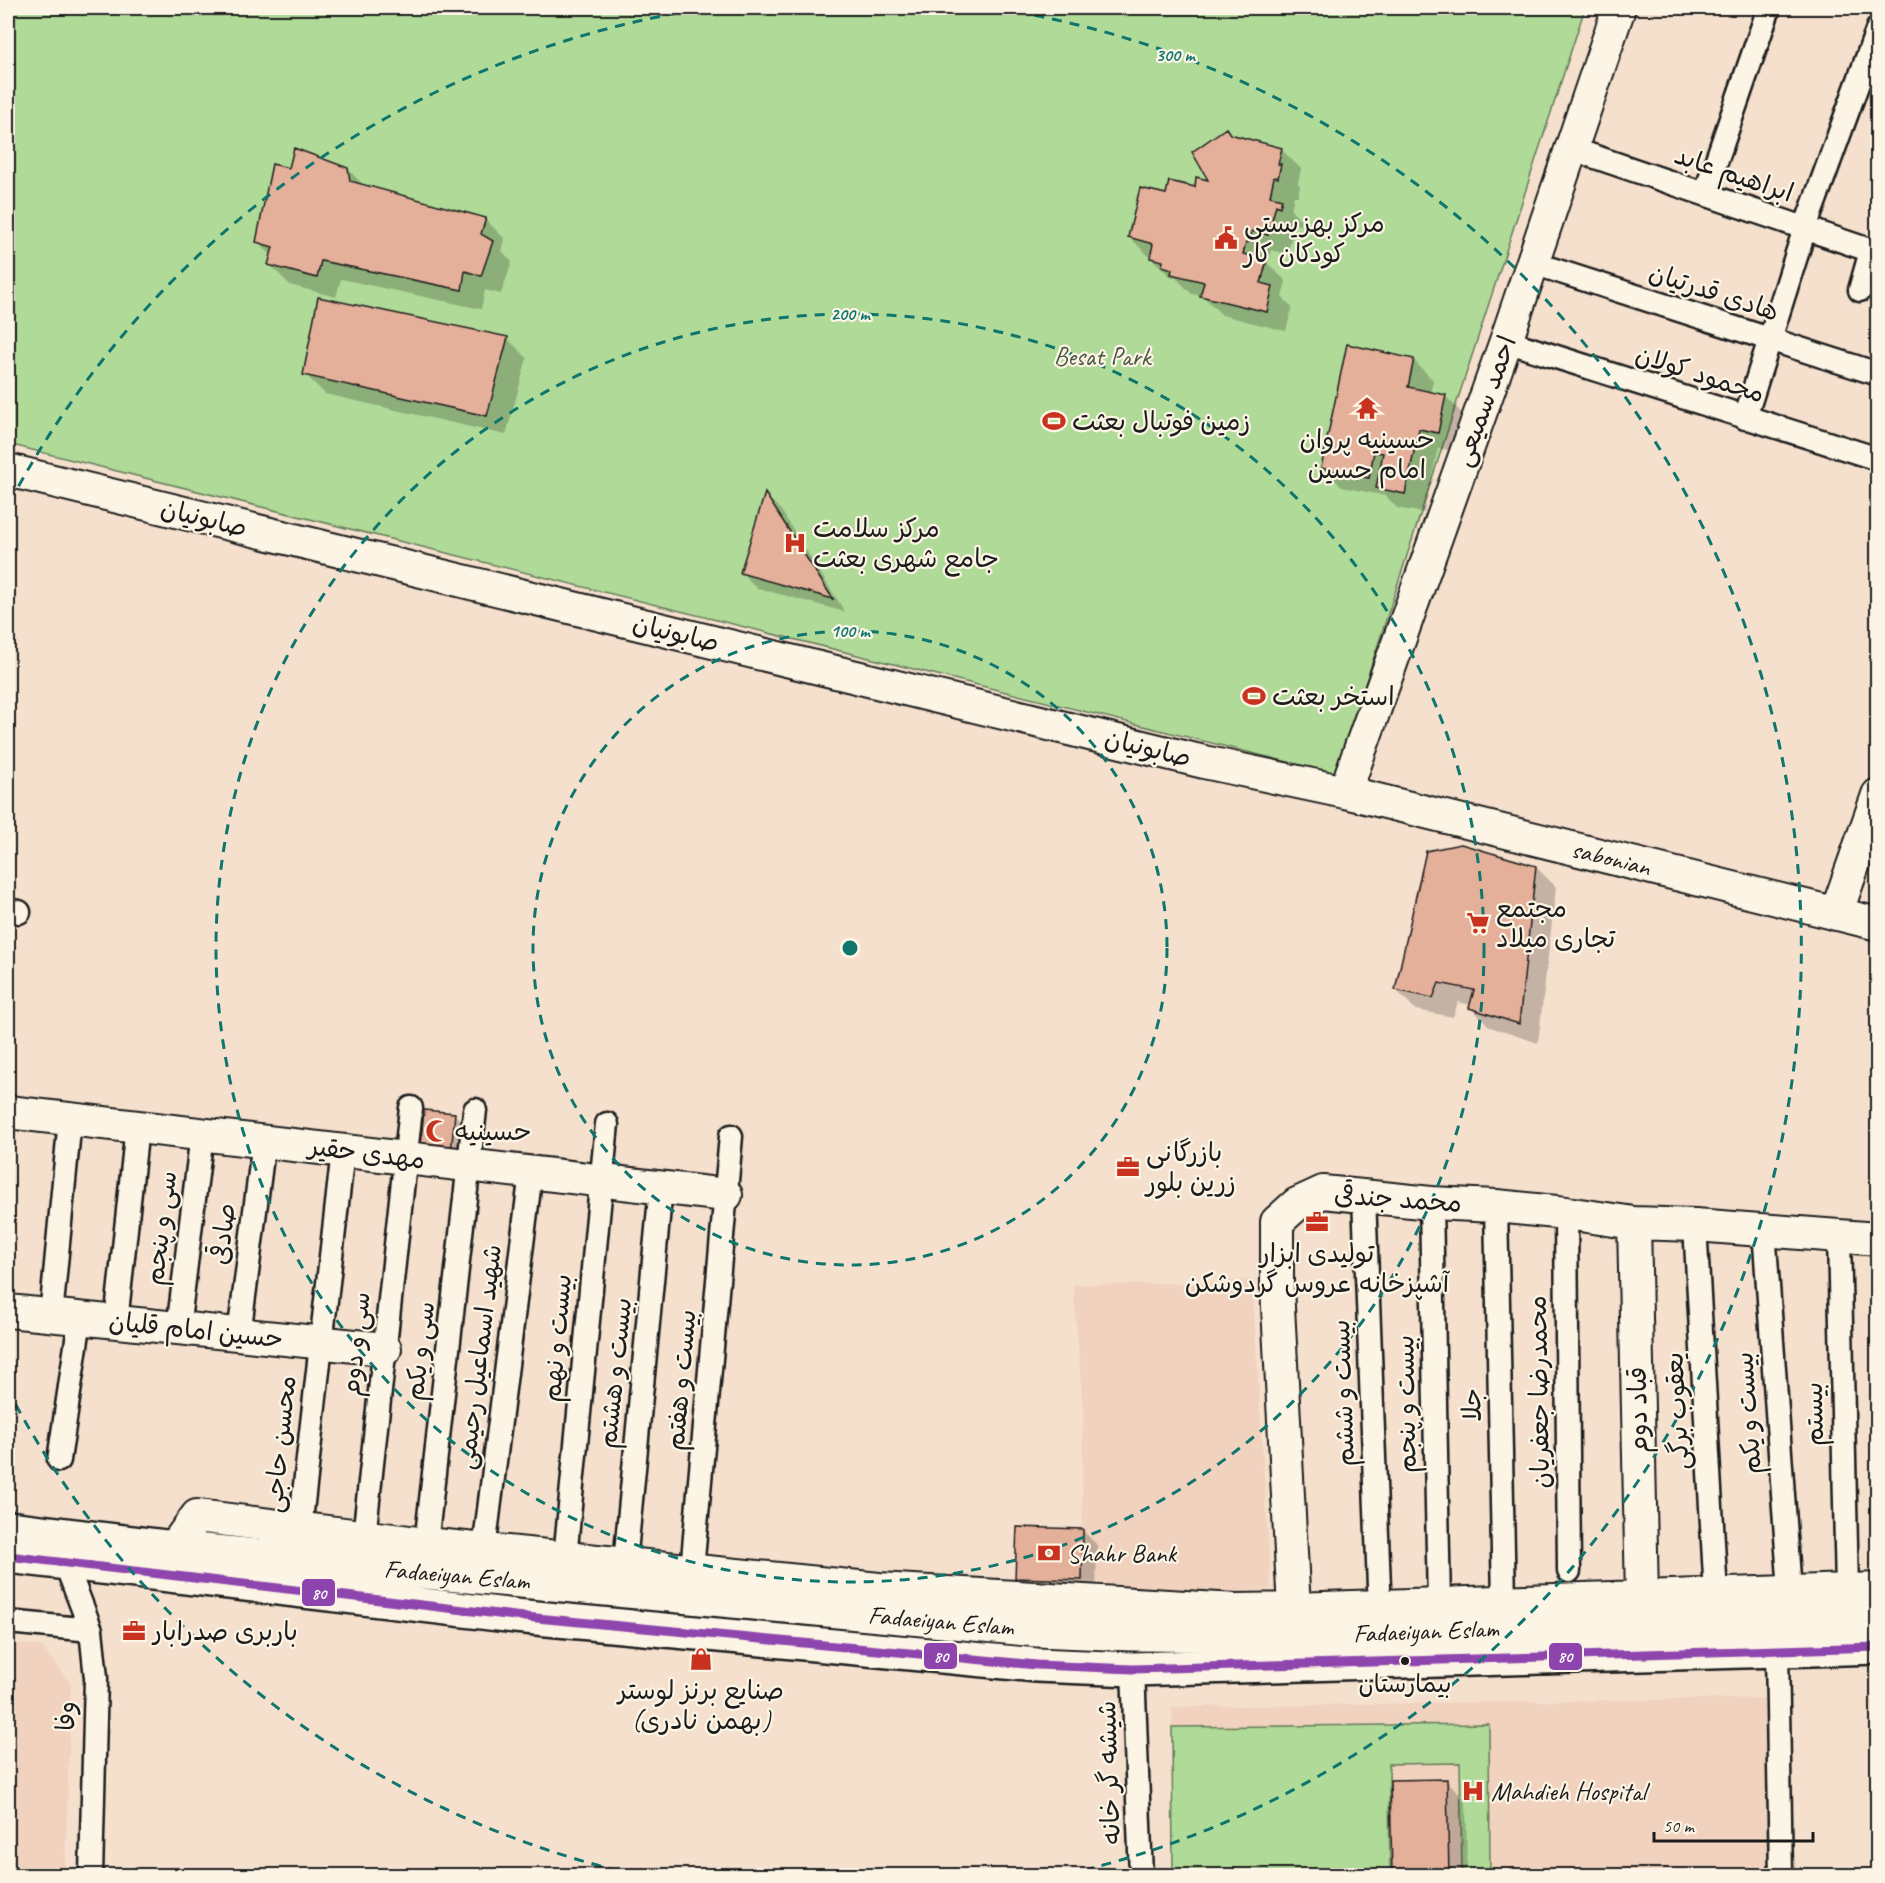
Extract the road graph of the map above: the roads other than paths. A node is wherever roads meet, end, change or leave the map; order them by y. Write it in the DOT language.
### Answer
graph roads {
  1 [pos="1619,8"];
  2 [pos="1769,8"];
  3 [pos="1878,28"];
  4 [pos="1572,149"];
  5 [pos="1705,194"];
  6 [pos="1805,228"];
  7 [pos="1874,252"];
  8 [pos="1533,263"];
  9 [pos="1860,290"];
  10 [pos="1769,340"];
  11 [pos="1506,341"];
  12 [pos="1878,374"];
  13 [pos="1744,418"];
  14 [pos="1878,459"];
  15 [pos="8,470"];
  16 [pos="1345,792"];
  17 [pos="1878,795"];
  18 [pos="1836,914"];
  19 [pos="1878,924"];
  20 [pos="411,1108"];
  21 [pos="475,1110"];
  22 [pos="8,1112"];
  23 [pos="70,1119"];
  24 [pos="607,1124"];
  25 [pos="137,1127"];
  26 [pos="202,1134"];
  27 [pos="731,1136"];
  28 [pos="264,1141"];
  29 [pos="343,1151"];
  30 [pos="405,1158"];
  31 [pos="470,1165"];
  32 [pos="531,1172"];
  33 [pos="600,1180"];
  34 [pos="661,1187"];
  35 [pos="726,1195"];
  36 [pos="1364,1197"];
  37 [pos="1431,1203"];
  38 [pos="1496,1206"];
  39 [pos="1566,1213"];
  40 [pos="1634,1222"];
  41 [pos="1695,1225"];
  42 [pos="1764,1230"];
  43 [pos="1839,1236"];
  44 [pos="1878,1239"];
  45 [pos="8,1311"];
  46 [pos="66,1317"];
  47 [pos="116,1322"];
  48 [pos="178,1329"];
  49 [pos="239,1335"];
  50 [pos="320,1343"];
  51 [pos="385,1349"];
  52 [pos="59,1460"];
  53 [pos="8,1528"];
  54 [pos="300,1529"];
  55 [pos="364,1537"];
  56 [pos="426,1544"];
  57 [pos="174,1548"];
  58 [pos="484,1550"];
  59 [pos="234,1553"];
  60 [pos="8,1556"];
  61 [pos="565,1558"];
  62 [pos="65,1562"];
  63 [pos="625,1563"];
  64 [pos="692,1570"];
  65 [pos="1569,1571"];
  66 [pos="1379,1587"];
  67 [pos="1878,1589"];
  68 [pos="1847,1590"];
  69 [pos="1790,1592"];
  70 [pos="1716,1594"];
  71 [pos="1642,1597"];
  72 [pos="1504,1602"];
  73 [pos="1439,1604"];
  74 [pos="1037,1614"];
  75 [pos="515,1616"];
  76 [pos="1878,1616"];
  77 [pos="8,1622"];
  78 [pos="1295,1622"];
  79 [pos="91,1630"];
  80 [pos="1878,1647"];
  81 [pos="1777,1651"];
  82 [pos="1134,1669"];
  83 [pos="91,1875"];
  84 [pos="1141,1875"];
  85 [pos="1780,1875"];
  1 -- 4 [label="street, احمد سمیعی"];
  2 -- 5 [label="street"];
  3 -- 6 [label="street"];
  4 -- 5 [label="street, ابراهیم عابد"];
  4 -- 8 [label="street, احمد سمیعی"];
  5 -- 6 [label="street, ابراهیم عابد"];
  6 -- 7 [label="street, ابراهیم عابد"];
  6 -- 10 [label="street"];
  7 -- 9 [label="street"];
  8 -- 10 [label="street, هادی قدرتیان"];
  8 -- 11 [label="street, احمد سمیعی"];
  10 -- 12 [label="street, هادی قدرتیان"];
  10 -- 13 [label="street"];
  11 -- 13 [label="street, محمود کولان"];
  11 -- 16 [label="street, احمد سمیعی"];
  13 -- 14 [label="street, محمود کولان"];
  15 -- 16 [label="street, صابونیان"];
  16 -- 18 [label="street, sabonian"];
  17 -- 18 [label="street"];
  18 -- 19 [label="street, sabonian"];
  20 -- 30 [label="street, سی و دوم"];
  21 -- 31 [label="street, سی و یکم"];
  22 -- 23 [label="street, مهدی حقیر"];
  23 -- 25 [label="street, مهدی حقیر"];
  23 -- 46 [label="street"];
  24 -- 33 [label="street, بیست و نهم"];
  25 -- 26 [label="street, مهدی حقیر"];
  25 -- 47 [label="street"];
  26 -- 28 [label="street, مهدی حقیر"];
  26 -- 48 [label="street, سی و پنجم"];
  27 -- 35 [label="street, بیست و هفتم"];
  28 -- 29 [label="street, مهدی حقیر"];
  28 -- 49 [label="street, صادقی"];
  29 -- 30 [label="street, مهدی حقیر"];
  29 -- 50 [label="street, محسن حاجی"];
  30 -- 31 [label="street, مهدی حقیر"];
  30 -- 51 [label="street, سی و دوم"];
  31 -- 32 [label="street, مهدی حقیر"];
  31 -- 56 [label="street, سی و یکم"];
  32 -- 33 [label="street, مهدی حقیر"];
  32 -- 58 [label="street, شهید اسماعیل رحیمی"];
  33 -- 34 [label="street, مهدی حقیر"];
  33 -- 61 [label="street, بیست و نهم"];
  34 -- 35 [label="street, مهدی حقیر"];
  34 -- 63 [label="street, بیست و هشتم"];
  35 -- 64 [label="street, بیست و هفتم"];
  36 -- 37 [label="street, محمد جندقی"];
  36 -- 66 [label="street, بیست و ششم"];
  36 -- 78 [label="street, محمد جندقی"];
  37 -- 38 [label="street, محمد جندقی"];
  37 -- 73 [label="street, بیست و پنجم"];
  38 -- 39 [label="street, محمد جندقی"];
  38 -- 72 [label="street, جلا"];
  39 -- 40 [label="street, محمد جندقی"];
  39 -- 65 [label="street, محمدرضا جعفریان"];
  40 -- 41 [label="street, محمد جندقی"];
  40 -- 71 [label="street, قباد دوم"];
  41 -- 42 [label="street, محمد جندقی"];
  41 -- 70 [label="street, یعقوب برگی"];
  42 -- 43 [label="street, محمد جندقی"];
  42 -- 69 [label="street, بیست و یکم"];
  43 -- 44 [label="street, محمد جندقی"];
  43 -- 68 [label="street, بیستم"];
  45 -- 46 [label="street, حسین امام قلیان"];
  46 -- 47 [label="street, حسین امام قلیان"];
  46 -- 52 [label="street"];
  47 -- 48 [label="street, حسین امام قلیان"];
  48 -- 49 [label="street, حسین امام قلیان"];
  49 -- 50 [label="street, حسین امام قلیان"];
  50 -- 51 [label="street, حسین امام قلیان"];
  50 -- 54 [label="street, محسن حاجی"];
  51 -- 55 [label="street, سی و دوم"];
  53 -- 57 [label="main road, Fadaeiyan Eslam"];
  54 -- 55 [label="street"];
  54 -- 57 [label="street"];
  55 -- 56 [label="street"];
  56 -- 58 [label="street"];
  57 -- 59 [label="main road, Fadaeiyan Eslam"];
  58 -- 61 [label="street"];
  59 -- 74 [label="main road, Fadaeiyan Eslam"];
  59 -- 75 [label="main road"];
  60 -- 62 [label="main road"];
  61 -- 63 [label="street"];
  62 -- 75 [label="main road"];
  62 -- 79 [label="street, وفا"];
  63 -- 64 [label="street"];
  64 -- 74 [label="street"];
  67 -- 68 [label="street"];
  68 -- 69 [label="street"];
  69 -- 70 [label="street"];
  70 -- 71 [label="street"];
  71 -- 72 [label="street"];
  72 -- 73 [label="street"];
  73 -- 78 [label="street"];
  74 -- 78 [label="main road, Fadaeiyan Eslam"];
  75 -- 82 [label="main road"];
  76 -- 78 [label="main road, Fadaeiyan Eslam"];
  77 -- 79 [label="street"];
  79 -- 83 [label="street, وفا"];
  80 -- 81 [label="main road"];
  81 -- 82 [label="main road"];
  81 -- 85 [label="street"];
  82 -- 84 [label="street, شیشه گر خانه"];
}
